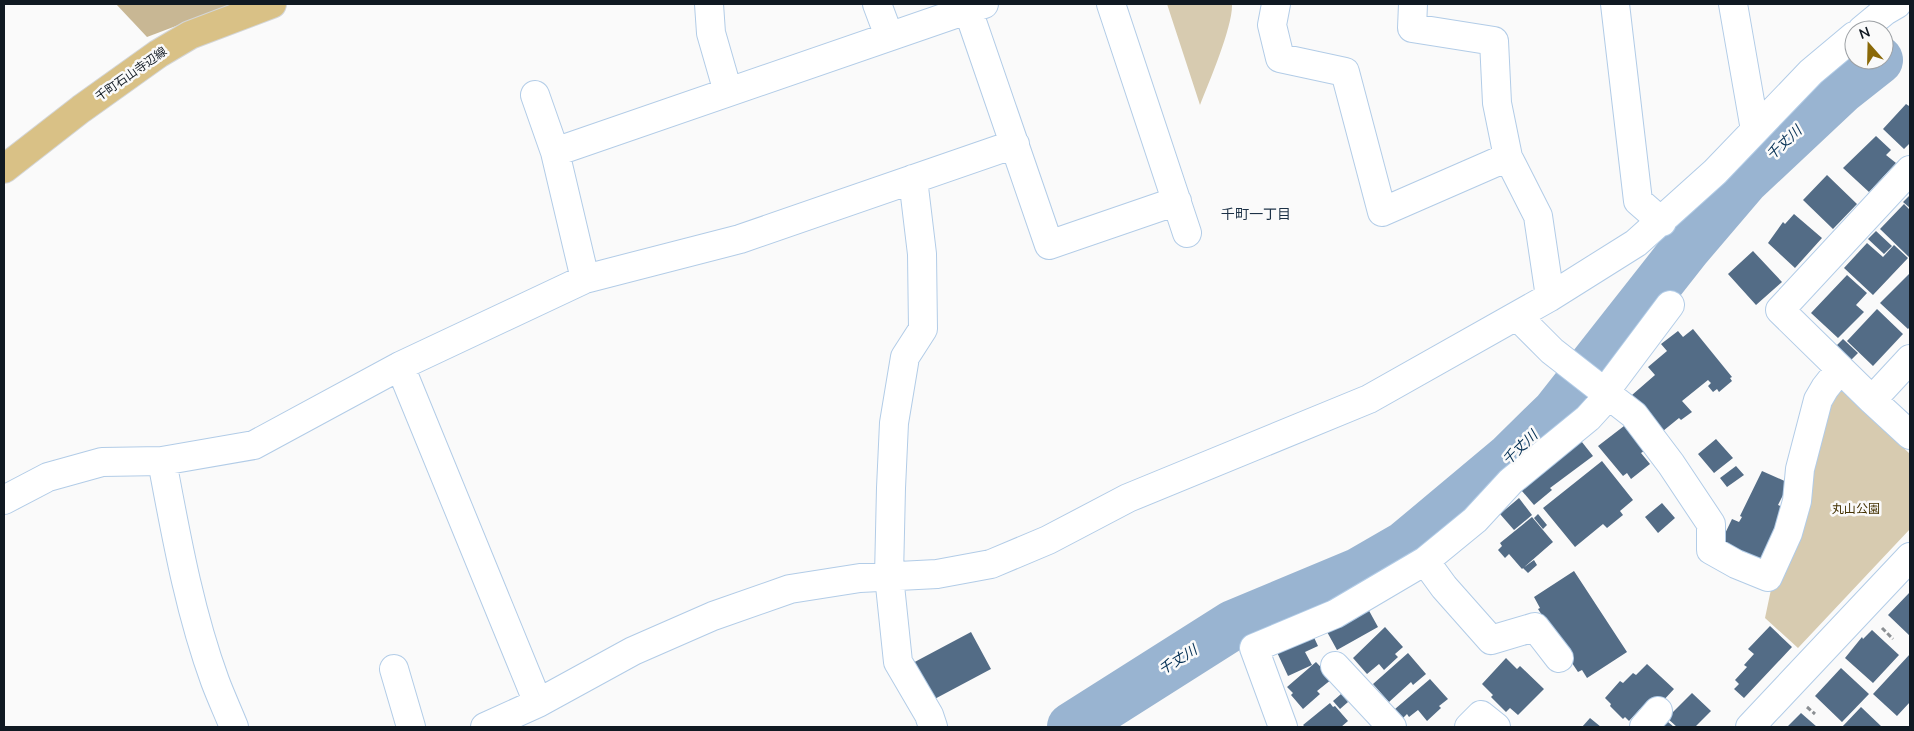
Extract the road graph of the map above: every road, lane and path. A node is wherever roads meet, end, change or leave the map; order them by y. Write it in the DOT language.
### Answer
graph roads {
  1 [pos="272,4"];
  2 [pos="710,4"];
  3 [pos="877,4"];
  4 [pos="1111,4"];
  5 [pos="1276,4"];
  6 [pos="1413,4"];
  7 [pos="1616,4"];
  8 [pos="1733,4"];
  9 [pos="1897,4"];
  10 [pos="973,5"];
  11 [pos="1874,20"];
  12 [pos="889,36"];
  13 [pos="1844,44"];
  14 [pos="728,92"];
  15 [pos="535,95"];
  16 [pos="1755,130"];
  17 [pos="1015,144"];
  18 [pos="555,152"];
  19 [pos="1508,157"];
  20 [pos="4,169"];
  21 [pos="1910,170"];
  22 [pos="913,179"];
  23 [pos="1176,201"];
  24 [pos="1662,222"];
  25 [pos="1187,233"];
  26 [pos="585,279"];
  27 [pos="1550,297"];
  28 [pos="1670,306"];
  29 [pos="1517,316"];
  30 [pos="1910,359"];
  31 [pos="400,366"];
  32 [pos="1840,370"];
  33 [pos="1606,394"];
  34 [pos="1872,400"];
  35 [pos="1910,436"];
  36 [pos="162,461"];
  37 [pos="4,500"];
  38 [pos="1910,557"];
  39 [pos="1425,561"];
  40 [pos="889,576"];
  41 [pos="1560,658"];
  42 [pos="1334,666"];
  43 [pos="394,669"];
  44 [pos="538,703"];
  45 [pos="234,727"];
  46 [pos="411,727"];
  47 [pos="485,727"];
  48 [pos="933,727"];
  49 [pos="1282,727"];
  50 [pos="1392,727"];
  51 [pos="1469,727"];
  52 [pos="1496,727"];
  53 [pos="1750,727"];
  1 -- 20 [label="main road, 千町石山寺辺線"];
  2 -- 14 [label="street"];
  3 -- 12 [label="street"];
  4 -- 23 [label="street"];
  5 -- 19 [label="street"];
  6 -- 19 [label="street"];
  7 -- 24 [label="street"];
  8 -- 16 [label="street"];
  9 -- 11 [label="street"];
  10 -- 12 [label="street"];
  10 -- 17 [label="street"];
  12 -- 14 [label="street"];
  13 -- 16 [label="street"];
  14 -- 18 [label="street"];
  15 -- 18 [label="street"];
  16 -- 24 [label="street"];
  17 -- 22 [label="street"];
  17 -- 23 [label="street"];
  18 -- 26 [label="street"];
  19 -- 27 [label="street"];
  21 -- 32 [label="street"];
  22 -- 26 [label="street"];
  22 -- 40 [label="street"];
  23 -- 25 [label="street"];
  24 -- 27 [label="street"];
  26 -- 31 [label="street"];
  27 -- 29 [label="street"];
  28 -- 33 [label="street"];
  29 -- 33 [label="street"];
  29 -- 40 [label="street"];
  30 -- 34 [label="street"];
  31 -- 36 [label="street"];
  31 -- 44 [label="street"];
  32 -- 33 [label="street"];
  32 -- 34 [label="street"];
  33 -- 39 [label="street"];
  34 -- 35 [label="street"];
  36 -- 37 [label="street"];
  36 -- 45 [label="street"];
  38 -- 53 [label="street"];
  39 -- 41 [label="street"];
  39 -- 49 [label="street"];
  40 -- 44 [label="street"];
  40 -- 48 [label="street"];
  42 -- 50 [label="street"];
  43 -- 46 [label="street"];
  44 -- 47 [label="street"];
  51 -- 52 [label="street"];
}
